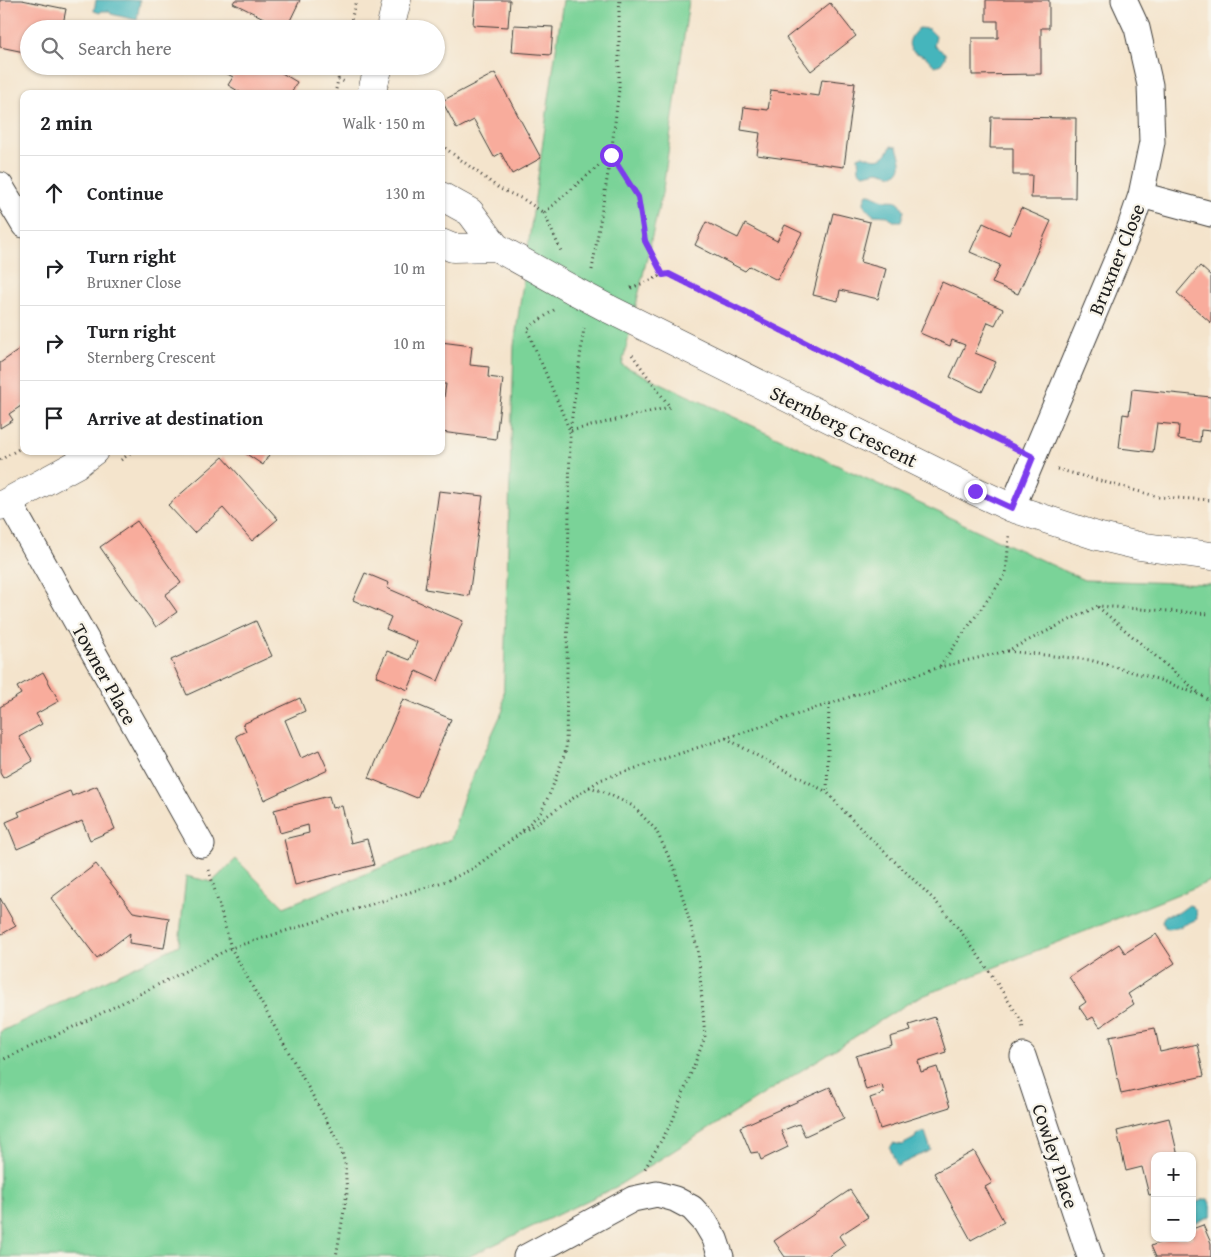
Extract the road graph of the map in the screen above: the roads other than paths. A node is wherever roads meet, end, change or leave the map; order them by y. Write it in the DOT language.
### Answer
graph roads {
  1 [pos="397,0"];
  2 [pos="1124,0"];
  3 [pos="392,20"];
  4 [pos="376,75"];
  5 [pos="372,90"];
  6 [pos="0,185"];
  7 [pos="1141,195"];
  8 [pos="445,198"];
  9 [pos="1211,214"];
  10 [pos="20,218"];
  11 [pos="445,245"];
  12 [pos="496,247"];
  13 [pos="89,455"];
  14 [pos="4,504"];
  15 [pos="1012,508"];
  16 [pos="1211,556"];
  17 [pos="202,845"];
  18 [pos="1023,1056"];
  19 [pos="526,1257"];
  20 [pos="721,1257"];
  21 [pos="1090,1257"];
  1 -- 3 [label="street"];
  2 -- 7 [label="street, Bruxner Close"];
  4 -- 5 [label="street"];
  6 -- 10 [label="street"];
  7 -- 9 [label="street"];
  7 -- 15 [label="street, Bruxner Close"];
  8 -- 12 [label="street, Sternberg Crescent"];
  11 -- 12 [label="street"];
  12 -- 15 [label="street, Sternberg Crescent, bridge"];
  13 -- 14 [label="street"];
  14 -- 17 [label="street, Towner Place"];
  15 -- 16 [label="street, Sternberg Crescent"];
  18 -- 21 [label="street, Cowley Place"];
  19 -- 20 [label="street"];
}
